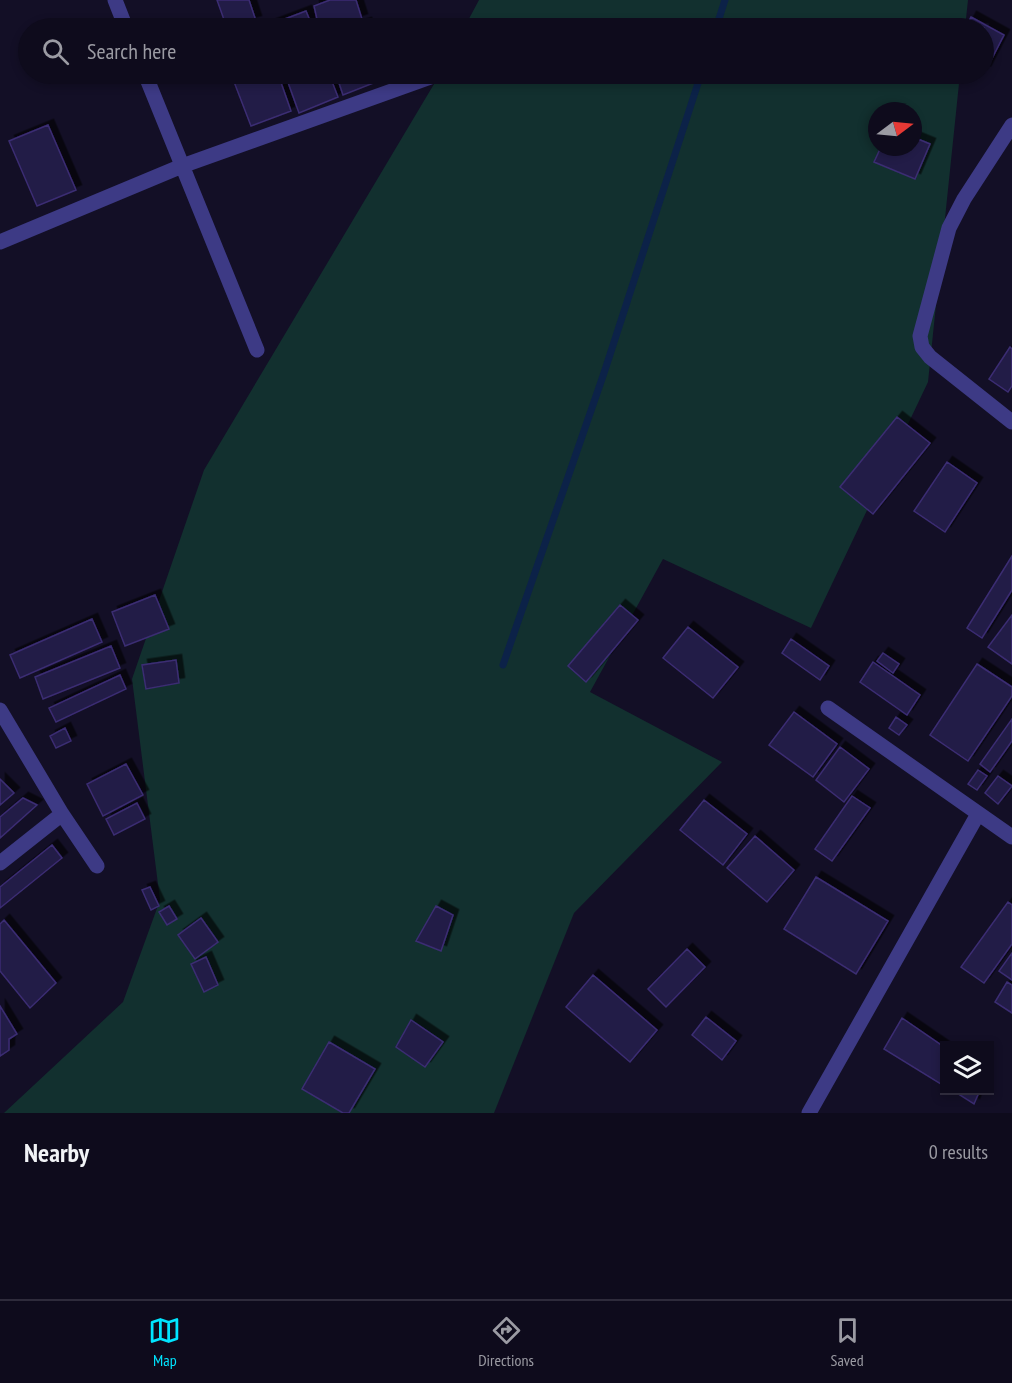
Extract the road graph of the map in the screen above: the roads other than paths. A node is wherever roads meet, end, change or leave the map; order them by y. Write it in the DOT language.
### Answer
graph roads {
  1 [pos="115,0"];
  2 [pos="122,18"];
  3 [pos="149,84"];
  4 [pos="411,84"];
  5 [pos="1012,125"];
  6 [pos="182,166"];
  7 [pos="0,242"];
  8 [pos="257,350"];
  9 [pos="1012,422"];
  10 [pos="828,708"];
  11 [pos="0,710"];
  12 [pos="62,814"];
  13 [pos="978,814"];
  14 [pos="1012,837"];
  15 [pos="0,863"];
  16 [pos="97,866"];
  17 [pos="809,1113"];
  1 -- 2 [label="street"];
  3 -- 6 [label="street"];
  4 -- 6 [label="street"];
  5 -- 9 [label="street"];
  6 -- 7 [label="street"];
  6 -- 8 [label="street"];
  10 -- 13 [label="street"];
  11 -- 12 [label="street"];
  12 -- 15 [label="street"];
  12 -- 16 [label="street"];
  13 -- 14 [label="street"];
  13 -- 17 [label="street"];
}
